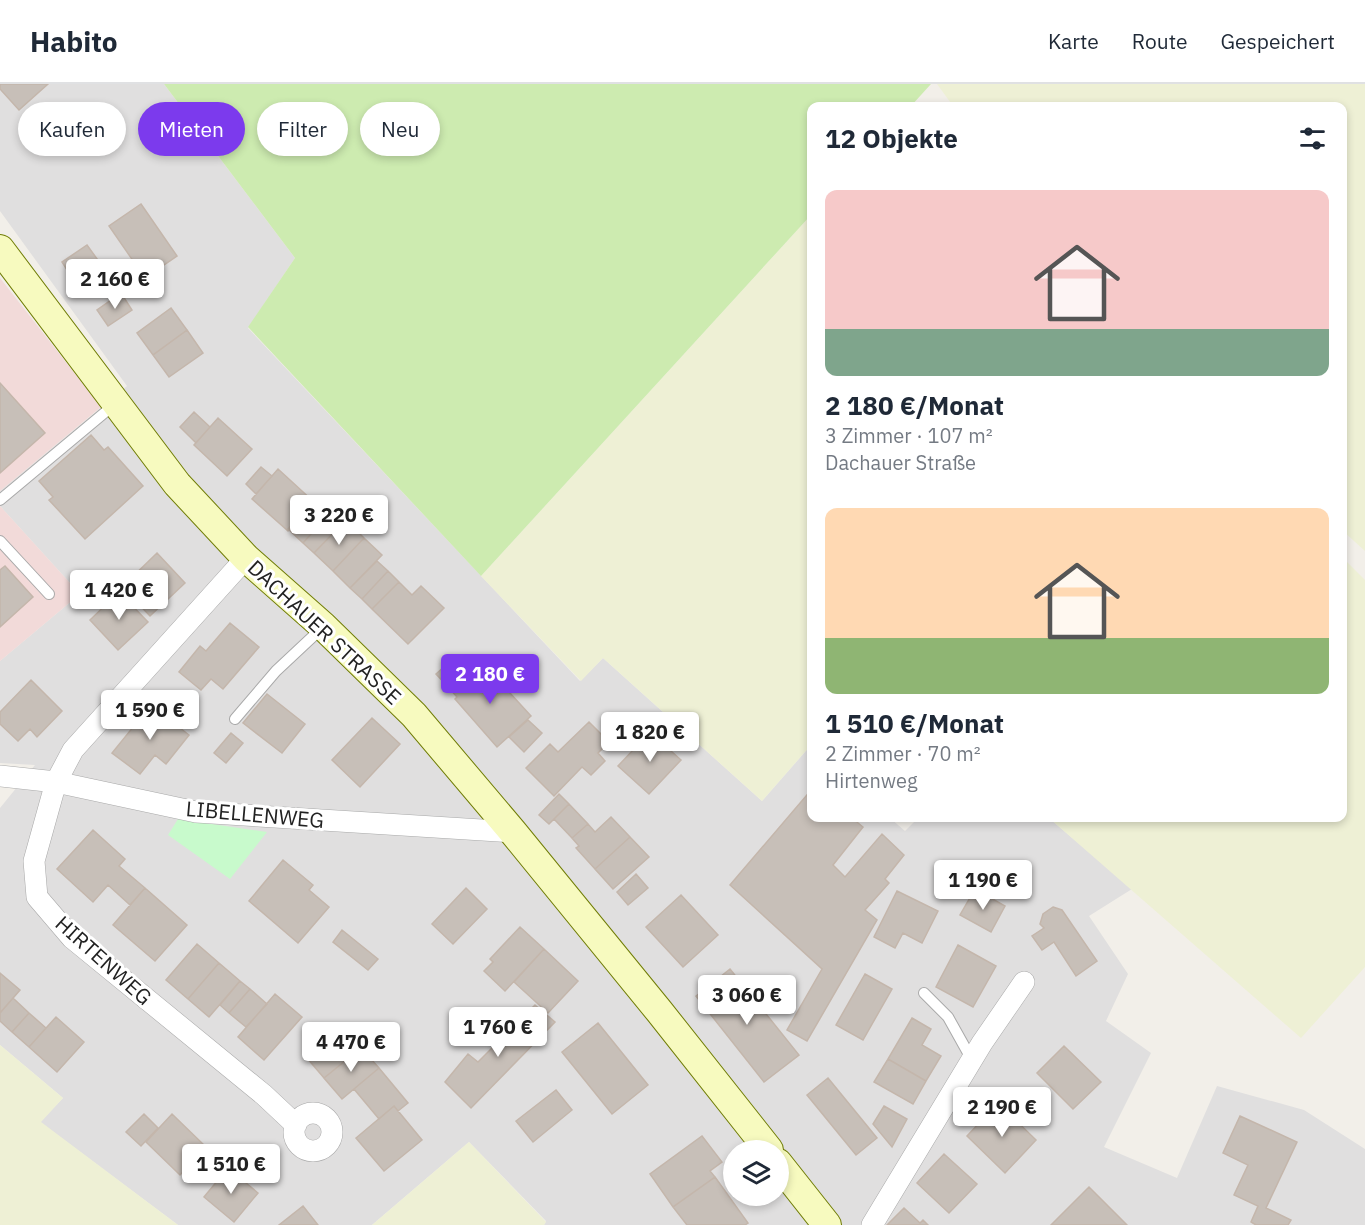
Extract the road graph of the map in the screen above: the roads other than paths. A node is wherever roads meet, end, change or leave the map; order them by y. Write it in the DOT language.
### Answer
graph roads {
  1 [pos="7,264"];
  2 [pos="116,403"];
  3 [pos="0,500"];
  4 [pos="0,541"];
  5 [pos="246,558"];
  6 [pos="49,594"];
  7 [pos="323,626"];
  8 [pos="235,719"];
  9 [pos="0,776"];
  10 [pos="56,782"];
  11 [pos="513,832"];
  12 [pos="1024,982"];
  13 [pos="924,993"];
  14 [pos="972,1060"];
  15 [pos="296,1125"];
  16 [pos="761,1140"];
  17 [pos="789,1177"];
  18 [pos="827,1225"];
  19 [pos="872,1225"];
  1 -- 2 [label="street, DACHAUER STRASSE"];
  2 -- 3 [label="lane"];
  2 -- 5 [label="street, DACHAUER STRASSE"];
  4 -- 6 [label="lane"];
  5 -- 7 [label="street, DACHAUER STRASSE"];
  5 -- 10 [label="street, HIRTENWEG"];
  7 -- 8 [label="lane"];
  7 -- 11 [label="street, DACHAUER STRASSE"];
  9 -- 10 [label="street, LIBELLENWEG"];
  10 -- 11 [label="street, LIBELLENWEG"];
  10 -- 15 [label="street, HIRTENWEG"];
  11 -- 16 [label="street, DACHAUER STRASSE"];
  12 -- 14 [label="street"];
  13 -- 14 [label="lane"];
  14 -- 19 [label="street"];
  17 -- 18 [label="street"];
}
